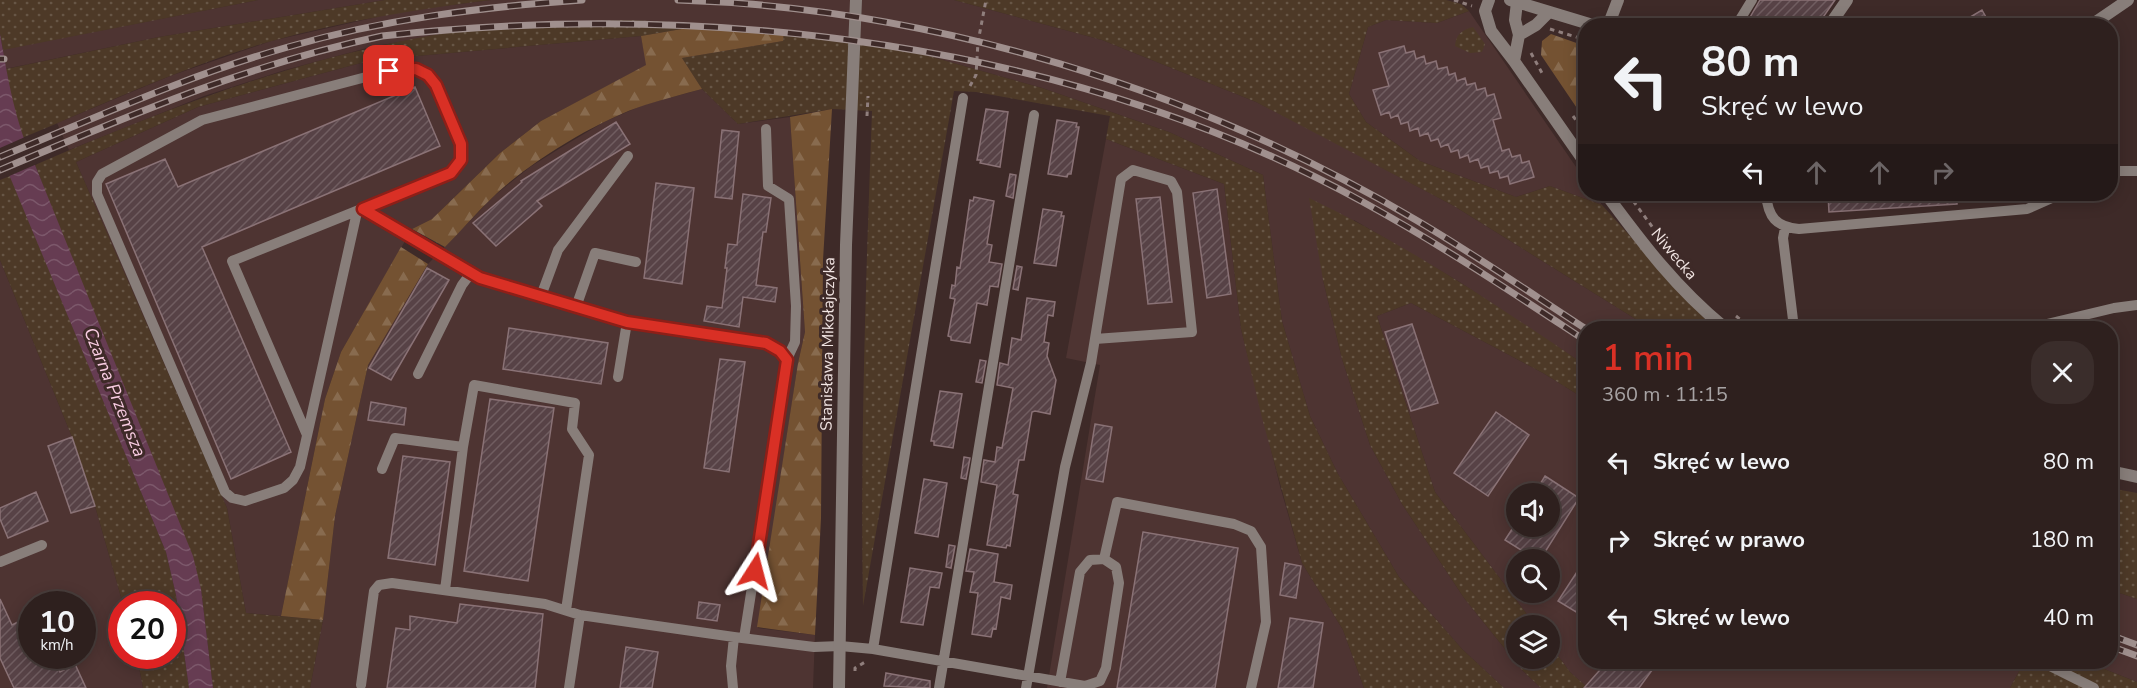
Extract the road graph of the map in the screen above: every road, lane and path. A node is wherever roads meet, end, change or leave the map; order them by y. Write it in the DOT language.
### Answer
graph roads {
  1 [pos="856,0"];
  2 [pos="986,0"];
  3 [pos="1489,0"];
  4 [pos="1618,0"];
  5 [pos="1752,0"];
  6 [pos="1847,0"];
  7 [pos="2128,0"];
  8 [pos="1513,1"];
  9 [pos="1549,12"];
  10 [pos="1611,18"];
  11 [pos="1741,18"];
  12 [pos="1835,18"];
  13 [pos="2102,18"];
  14 [pos="1578,21"];
  15 [pos="1544,30"];
  16 [pos="1519,35"];
  17 [pos="1578,38"];
  18 [pos="1532,46"];
  19 [pos="1514,61"];
  20 [pos="1542,73"];
  21 [pos="963,98"];
  22 [pos="1034,115"];
  23 [pos="1573,116"];
  24 [pos="1578,123"];
  25 [pos="765,129"];
  26 [pos="1578,153"];
  27 [pos="628,156"];
  28 [pos="2118,171"];
  29 [pos="2137,171"];
  30 [pos="1611,201"];
  31 [pos="1633,201"];
  32 [pos="1767,201"];
  33 [pos="2045,201"];
  34 [pos="360,210"];
  35 [pos="1785,228"];
  36 [pos="1670,251"];
  37 [pos="636,262"];
  38 [pos="471,273"];
  39 [pos="541,296"];
  40 [pos="2137,305"];
  41 [pos="576,307"];
  42 [pos="1734,315"];
  43 [pos="1716,321"];
  44 [pos="1742,321"];
  45 [pos="1793,321"];
  46 [pos="2060,321"];
  47 [pos="627,322"];
  48 [pos="1095,339"];
  49 [pos="787,360"];
  50 [pos="418,375"];
  51 [pos="618,377"];
  52 [pos="307,435"];
  53 [pos="464,447"];
  54 [pos="382,469"];
  55 [pos="2118,473"];
  56 [pos="2137,477"];
  57 [pos="42,544"];
  58 [pos="1104,559"];
  59 [pos="0,562"];
  60 [pos="445,590"];
  61 [pos="566,610"];
  62 [pos="580,615"];
  63 [pos="739,638"];
  64 [pos="840,646"];
  65 [pos="873,649"];
  66 [pos="943,661"];
  67 [pos="2056,669"];
  68 [pos="1030,676"];
  69 [pos="1060,682"];
  70 [pos="361,685"];
  71 [pos="569,688"];
  72 [pos="733,688"];
  73 [pos="839,688"];
  74 [pos="939,688"];
  75 [pos="1026,688"];
  76 [pos="1251,688"];
  77 [pos="2094,688"];
  1 -- 64 [label="street, Stanisława Mikołajczyka"];
  2 -- 21 [label="path"];
  3 -- 19 [label="street"];
  4 -- 10 [label="street"];
  5 -- 11 [label="lane"];
  6 -- 12 [label="street"];
  7 -- 13 [label="street"];
  8 -- 9 [label="street"];
  8 -- 16 [label="street"];
  9 -- 14 [label="street"];
  9 -- 16 [label="street"];
  15 -- 17 [label="path"];
  16 -- 19 [label="street"];
  18 -- 20 [label="path"];
  19 -- 26 [label="street"];
  21 -- 65 [label="lane"];
  22 -- 66 [label="lane"];
  23 -- 24 [label="path"];
  25 -- 49 [label="lane"];
  27 -- 39 [label="lane"];
  28 -- 29 [label="lane"];
  30 -- 43 [label="street, Niwecka"];
  31 -- 36 [label="path"];
  32 -- 35 [label="lane"];
  33 -- 35 [label="lane"];
  34 -- 38 [label="lane"];
  34 -- 52 [label="lane"];
  34 -- 52 [label="lane"];
  34 -- 52 [label="lane"];
  35 -- 45 [label="lane"];
  37 -- 41 [label="lane"];
  38 -- 39 [label="lane"];
  38 -- 50 [label="lane"];
  39 -- 41 [label="lane"];
  40 -- 46 [label="lane"];
  41 -- 47 [label="lane"];
  42 -- 44 [label="path"];
  47 -- 49 [label="lane"];
  47 -- 51 [label="lane"];
  48 -- 48 [label="lane"];
  48 -- 68 [label="lane"];
  49 -- 63 [label="lane"];
  53 -- 54 [label="lane"];
  53 -- 60 [label="lane"];
  53 -- 61 [label="lane"];
  55 -- 56 [label="street"];
  57 -- 59 [label="lane"];
  58 -- 69 [label="lane"];
  58 -- 69 [label="lane"];
  58 -- 76 [label="lane"];
  60 -- 61 [label="lane"];
  60 -- 70 [label="lane"];
  61 -- 62 [label="lane"];
  62 -- 63 [label="lane"];
  62 -- 71 [label="lane"];
  63 -- 64 [label="lane"];
  63 -- 72 [label="lane"];
  64 -- 65 [label="lane"];
  64 -- 73 [label="street, Stanisława Mikołajczyka"];
  65 -- 66 [label="lane"];
  66 -- 68 [label="lane"];
  66 -- 74 [label="lane"];
  67 -- 77 [label="lane"];
  68 -- 69 [label="lane"];
  68 -- 75 [label="lane"];
}
